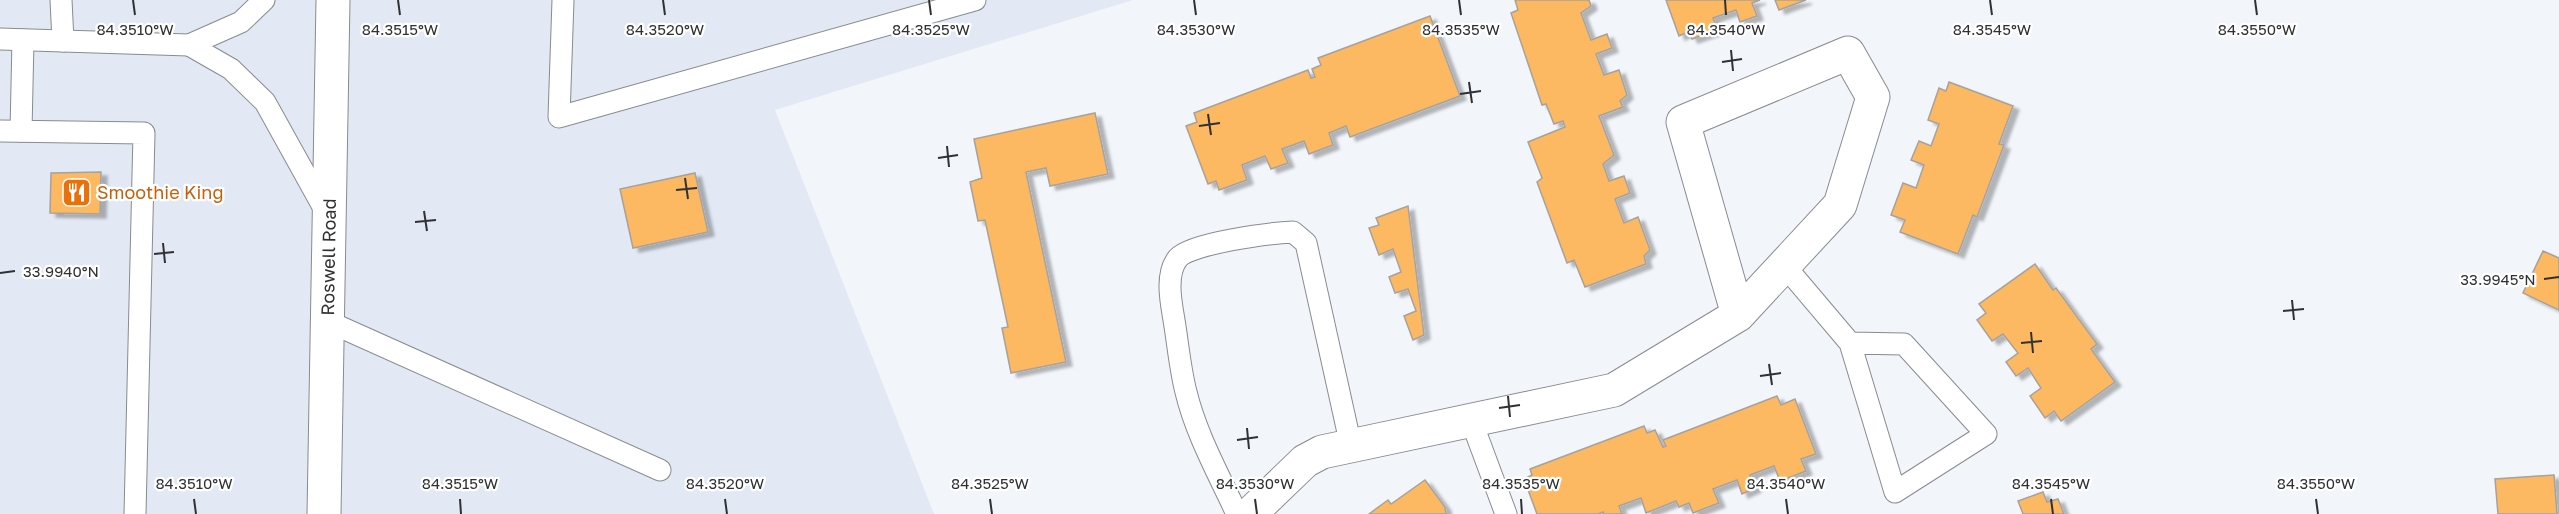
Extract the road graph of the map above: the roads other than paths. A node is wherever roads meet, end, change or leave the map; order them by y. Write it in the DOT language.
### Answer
graph roads {
  1 [pos="61,0"];
  2 [pos="264,0"];
  3 [pos="333,0"];
  4 [pos="563,0"];
  5 [pos="975,0"];
  6 [pos="0,39"];
  7 [pos="23,40"];
  8 [pos="63,41"];
  9 [pos="189,45"];
  10 [pos="0,131"];
  11 [pos="21,131"];
  12 [pos="329,218"];
  13 [pos="1784,265"];
  14 [pos="1738,315"];
  15 [pos="327,321"];
  16 [pos="1850,344"];
  17 [pos="1471,420"];
  18 [pos="1351,446"];
  19 [pos="660,470"];
  20 [pos="135,514"];
  21 [pos="324,514"];
  22 [pos="1237,514"];
  23 [pos="1250,514"];
  24 [pos="1506,514"];
  1 -- 8 [label="lane"];
  2 -- 9 [label="lane"];
  3 -- 12 [label="street, Roswell Road"];
  4 -- 5 [label="lane"];
  6 -- 7 [label="lane"];
  7 -- 8 [label="lane"];
  7 -- 11 [label="lane"];
  8 -- 9 [label="lane"];
  9 -- 12 [label="lane"];
  10 -- 11 [label="lane"];
  11 -- 20 [label="lane"];
  12 -- 15 [label="street, Roswell Road"];
  13 -- 14 [label="street"];
  13 -- 14 [label="street"];
  13 -- 16 [label="lane"];
  14 -- 17 [label="street"];
  15 -- 19 [label="lane"];
  15 -- 21 [label="street, Roswell Road"];
  16 -- 16 [label="lane"];
  17 -- 18 [label="street"];
  17 -- 24 [label="lane"];
  18 -- 22 [label="lane"];
  18 -- 23 [label="street"];
}
